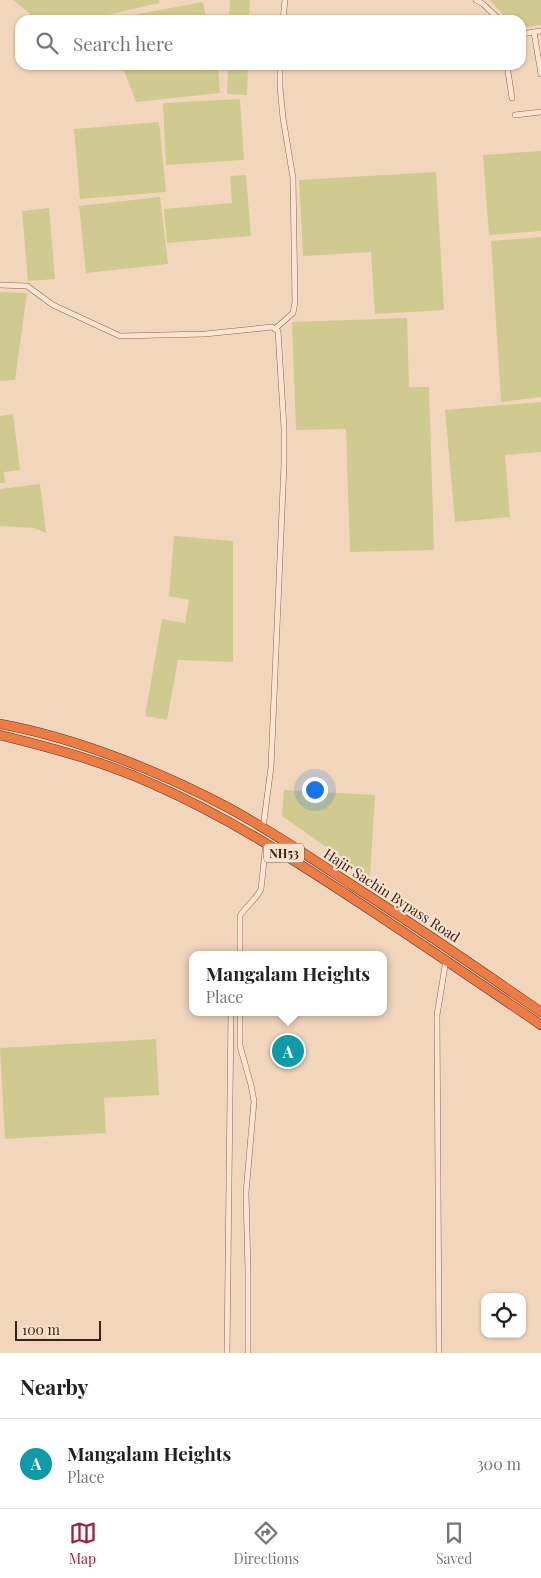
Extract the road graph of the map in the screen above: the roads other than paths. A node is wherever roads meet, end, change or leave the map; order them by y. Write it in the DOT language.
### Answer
graph roads {
  1 [pos="285,0"];
  2 [pos="476,0"];
  3 [pos="284,15"];
  4 [pos="495,15"];
  5 [pos="541,31"];
  6 [pos="534,32"];
  7 [pos="526,33"];
  8 [pos="280,70"];
  9 [pos="508,70"];
  10 [pos="541,74"];
  11 [pos="512,98"];
  12 [pos="541,112"];
  13 [pos="515,116"];
  14 [pos="0,285"];
  15 [pos="276,328"];
  16 [pos="0,724"];
  17 [pos="0,735"];
  18 [pos="263,828"];
  19 [pos="266,843"];
  20 [pos="240,951"];
  21 [pos="446,960"];
  22 [pos="541,1012"];
  23 [pos="230,1016"];
  24 [pos="240,1016"];
  25 [pos="541,1025"];
  26 [pos="227,1353"];
  27 [pos="248,1353"];
  28 [pos="439,1353"];
  1 -- 3 [label="street"];
  2 -- 4 [label="street"];
  5 -- 6 [label="street"];
  6 -- 7 [label="street"];
  6 -- 10 [label="street"];
  8 -- 15 [label="street"];
  9 -- 11 [label="street"];
  12 -- 13 [label="street"];
  14 -- 15 [label="street"];
  15 -- 18 [label="street"];
  16 -- 18 [label="highway, Hajir Sachin Bypass Road / NH53"];
  17 -- 19 [label="highway, NH53"];
  18 -- 22 [label="highway, Hajir Sachin Bypass Road / NH53"];
  19 -- 20 [label="street"];
  19 -- 21 [label="highway, NH53"];
  21 -- 25 [label="highway, NH53"];
  21 -- 28 [label="street"];
  23 -- 26 [label="street"];
  24 -- 27 [label="street"];
}
